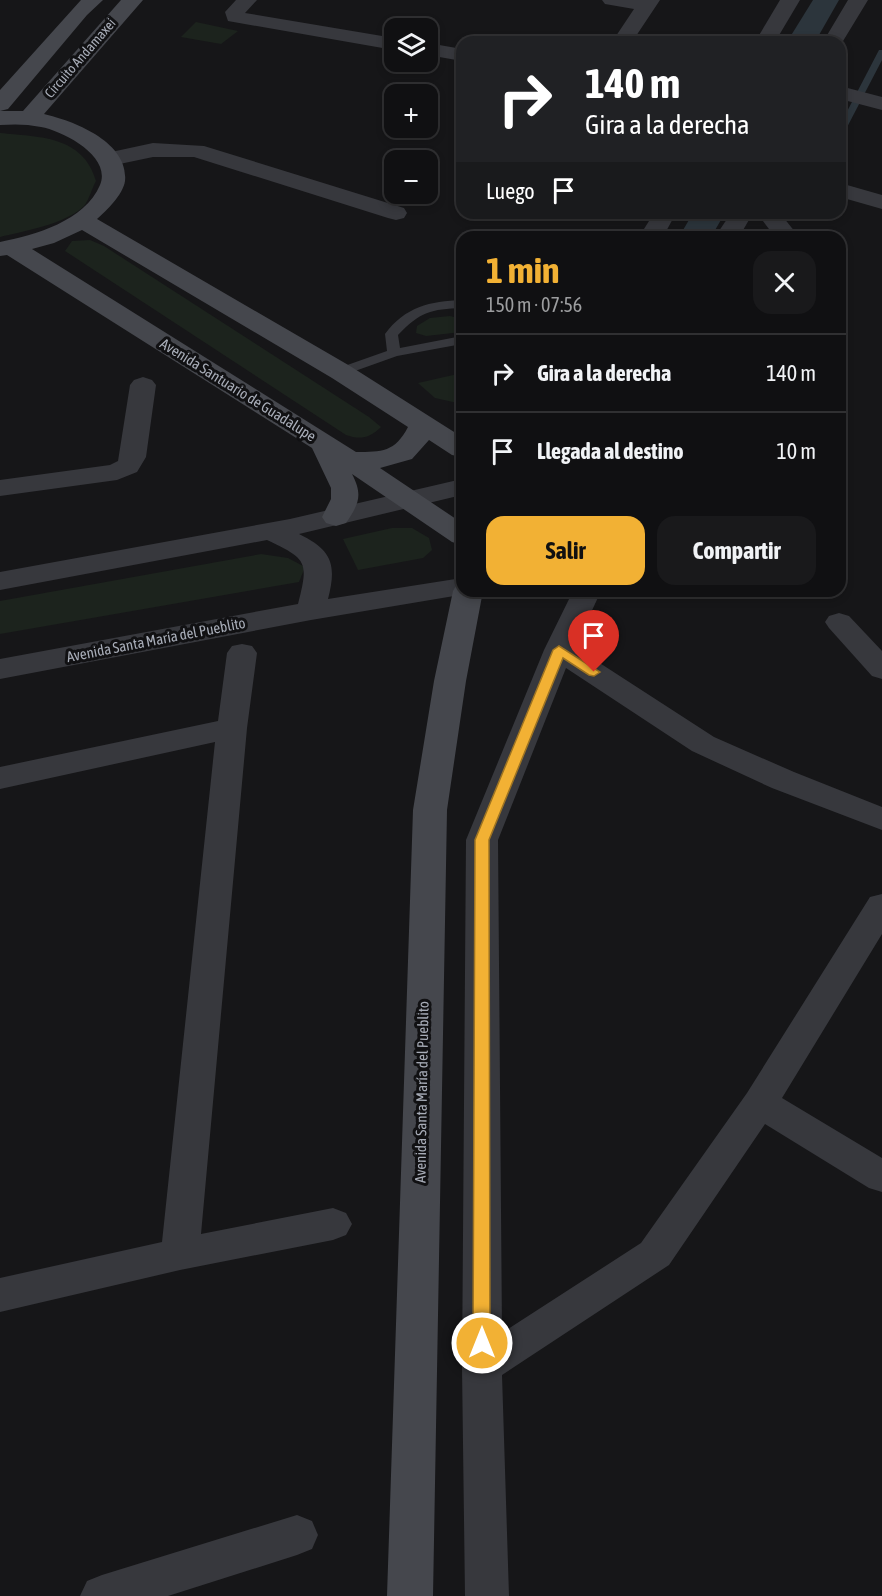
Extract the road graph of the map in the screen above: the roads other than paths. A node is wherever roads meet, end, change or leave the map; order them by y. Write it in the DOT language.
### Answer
graph roads {
  1 [pos="93,0"];
  2 [pos="133,0"];
  3 [pos="247,0"];
  4 [pos="612,0"];
  5 [pos="790,0"];
  6 [pos="858,0"];
  7 [pos="648,3"];
  8 [pos="626,36"];
  9 [pos="769,36"];
  10 [pos="837,36"];
  11 [pos="384,42"];
  12 [pos="438,51"];
  13 [pos="456,54"];
  14 [pos="846,94"];
  15 [pos="0,104"];
  16 [pos="882,104"];
  17 [pos="0,118"];
  18 [pos="29,118"];
  19 [pos="110,159"];
  20 [pos="846,192"];
  21 [pos="882,202"];
  22 [pos="396,213"];
  23 [pos="773,219"];
  24 [pos="83,221"];
  25 [pos="782,231"];
  26 [pos="6,248"];
  27 [pos="456,304"];
  28 [pos="456,341"];
  29 [pos="394,354"];
  30 [pos="341,372"];
  31 [pos="143,385"];
  32 [pos="447,437"];
  33 [pos="323,443"];
  34 [pos="350,460"];
  35 [pos="0,488"];
  36 [pos="456,488"];
  37 [pos="410,501"];
  38 [pos="336,517"];
  39 [pos="270,531"];
  40 [pos="456,532"];
  41 [pos="0,581"];
  42 [pos="456,588"];
  43 [pos="467,597"];
  44 [pos="584,597"];
  45 [pos="311,611"];
  46 [pos="839,622"];
  47 [pos="559,650"];
  48 [pos="242,653"];
  49 [pos="0,669"];
  50 [pos="882,669"];
  51 [pos="232,728"];
  52 [pos="0,778"];
  53 [pos="882,819"];
  54 [pos="882,906"];
  55 [pos="760,1103"];
  56 [pos="882,1177"];
  57 [pos="333,1224"];
  58 [pos="180,1254"];
  59 [pos="0,1295"];
  60 [pos="482,1367"];
  61 [pos="297,1535"];
  62 [pos="118,1594"];
  63 [pos="410,1596"];
  64 [pos="486,1596"];
  1 -- 15 [label="street, Circuito Andamaxei"];
  2 -- 18 [label="street, Circuito Andamaxei"];
  3 -- 11 [label="street"];
  4 -- 7 [label="street"];
  5 -- 9 [label="street"];
  6 -- 10 [label="street"];
  7 -- 8 [label="street"];
  12 -- 13 [label="street"];
  14 -- 16 [label="street"];
  17 -- 18 [label="street"];
  18 -- 19 [label="street"];
  19 -- 22 [label="street"];
  19 -- 24 [label="street"];
  20 -- 21 [label="street"];
  23 -- 25 [label="street"];
  24 -- 26 [label="street"];
  24 -- 30 [label="street"];
  26 -- 33 [label="street, Avenida Santuario de Guadalupe"];
  27 -- 29 [label="lane"];
  28 -- 29 [label="lane"];
  29 -- 30 [label="lane"];
  30 -- 32 [label="street"];
  31 -- 35 [label="street"];
  32 -- 34 [label="street"];
  33 -- 34 [label="street, Avenida Santuario de Guadalupe"];
  33 -- 38 [label="street"];
  34 -- 37 [label="street, Avenida Santuario de Guadalupe"];
  36 -- 37 [label="street"];
  37 -- 38 [label="street"];
  37 -- 40 [label="street, Avenida Santuario de Guadalupe"];
  38 -- 39 [label="street"];
  39 -- 41 [label="street"];
  39 -- 45 [label="street"];
  42 -- 45 [label="street, Avenida Santa María del Pueblito"];
  43 -- 63 [label="street, Avenida Santa María del Pueblito"];
  44 -- 47 [label="street"];
  45 -- 49 [label="street, Avenida Santa María del Pueblito"];
  46 -- 50 [label="street"];
  47 -- 53 [label="street"];
  47 -- 60 [label="street"];
  48 -- 51 [label="street"];
  51 -- 52 [label="street"];
  51 -- 58 [label="street"];
  54 -- 55 [label="street"];
  55 -- 56 [label="street"];
  55 -- 60 [label="street"];
  57 -- 58 [label="street"];
  58 -- 59 [label="street"];
  60 -- 64 [label="street"];
  61 -- 62 [label="street"];
}
